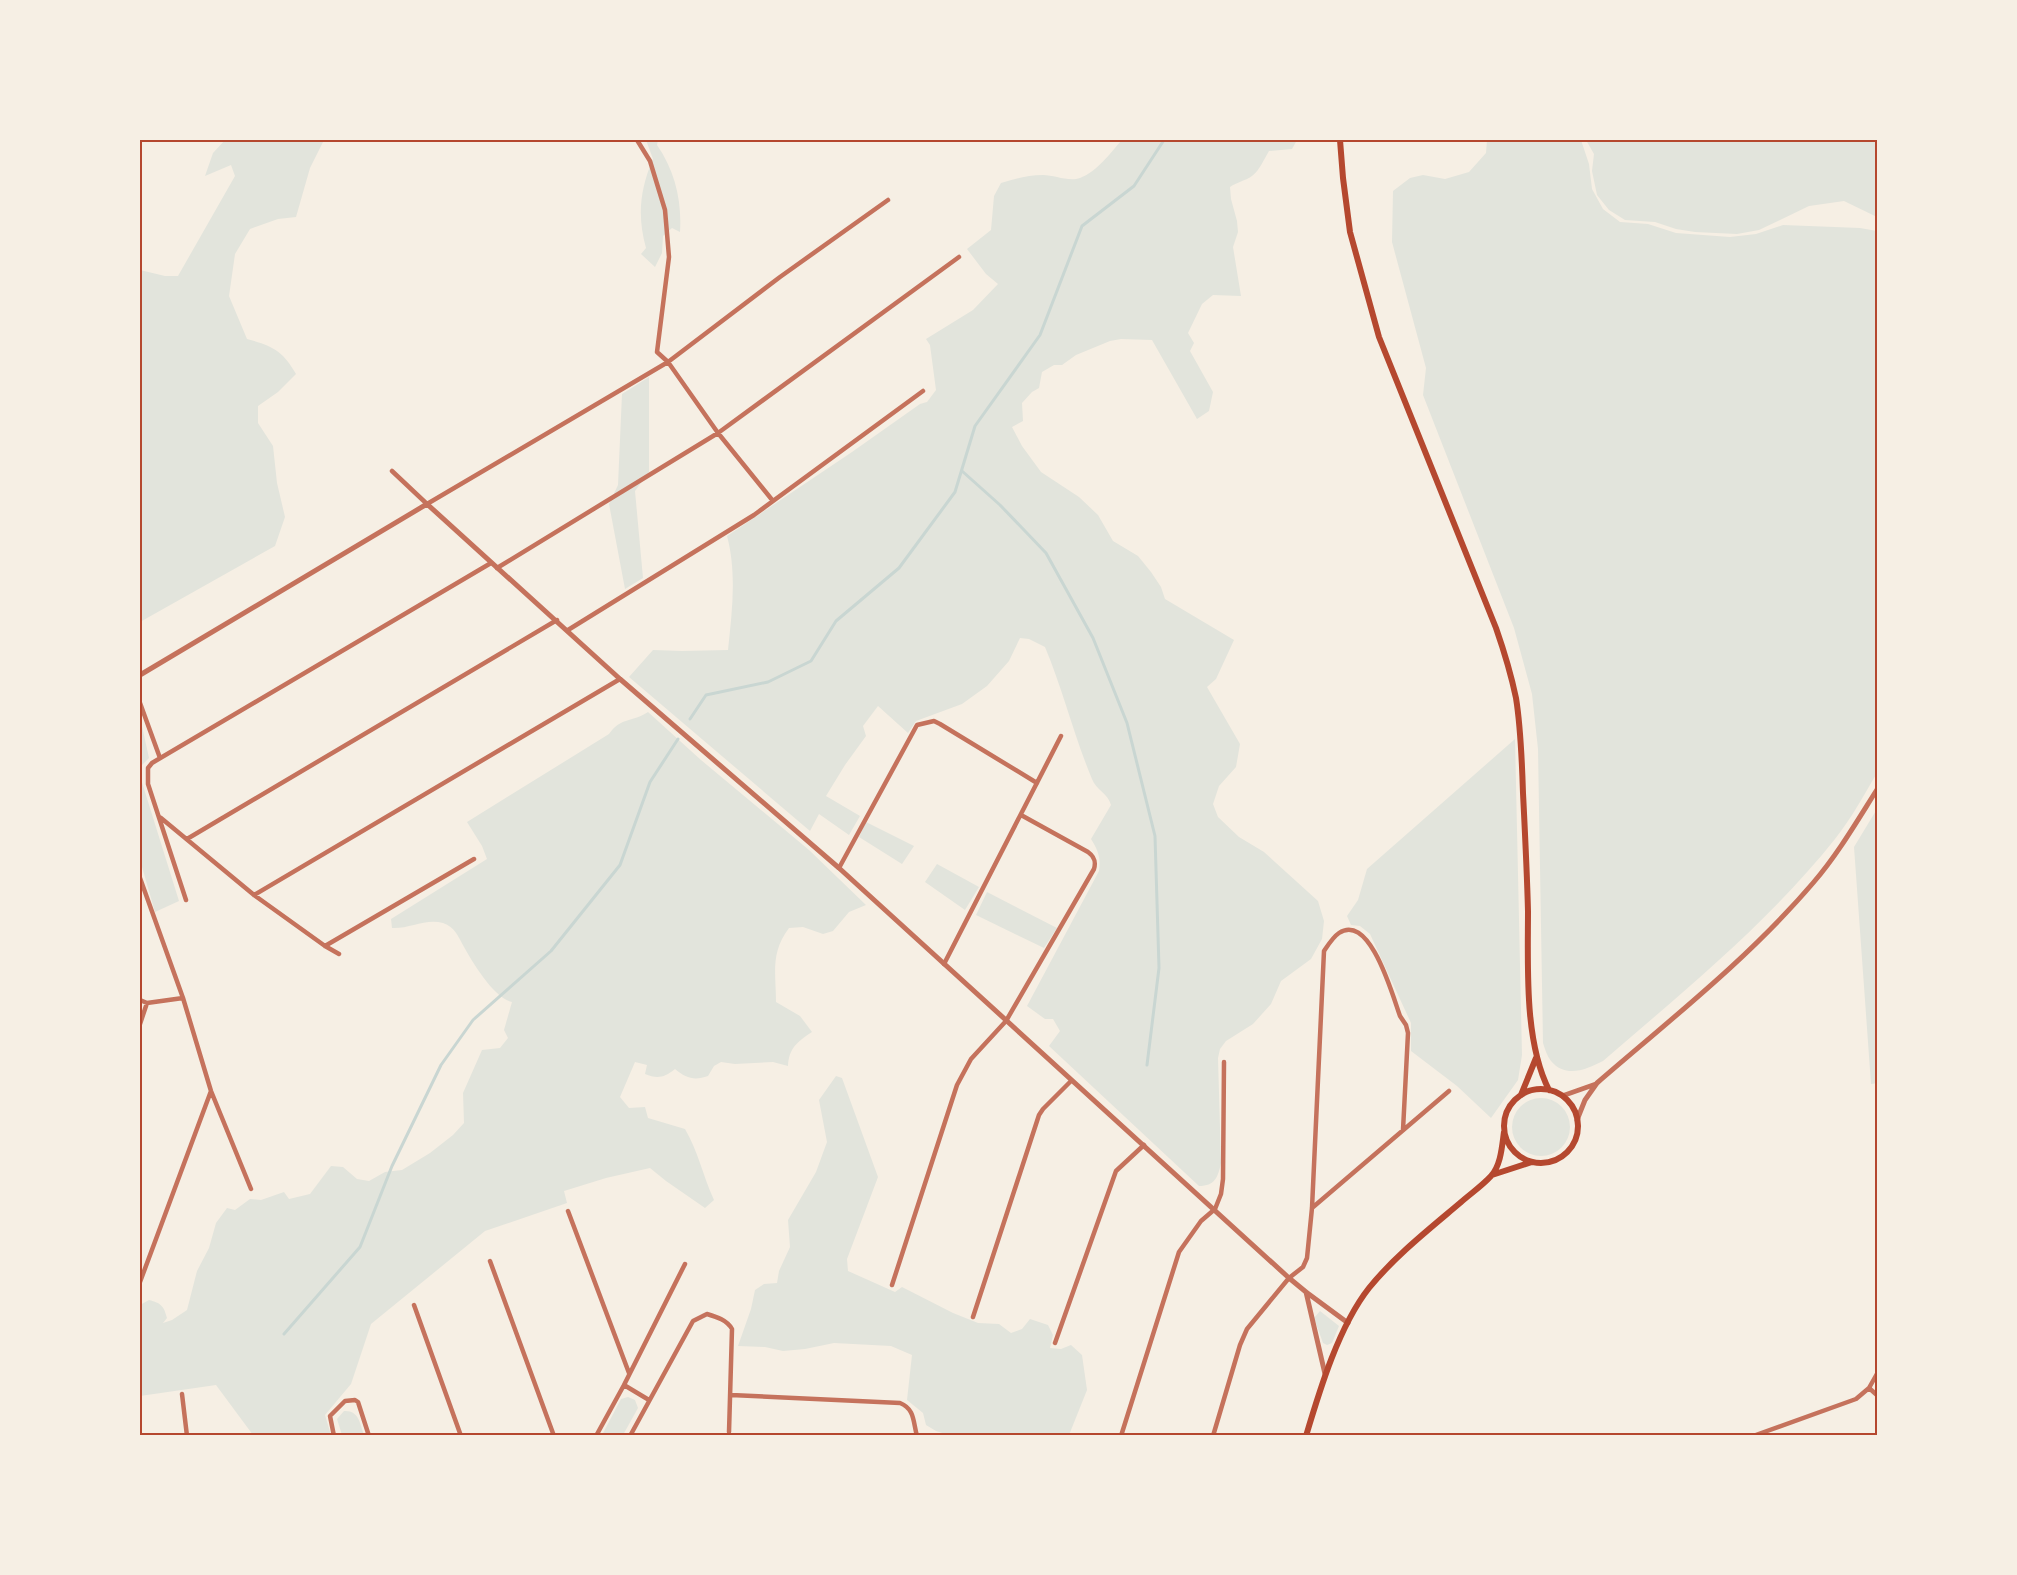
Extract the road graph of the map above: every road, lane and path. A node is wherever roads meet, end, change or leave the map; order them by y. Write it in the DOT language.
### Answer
graph roads {
  1 [pos="638,140"];
  2 [pos="1340,140"];
  3 [pos="888,200"];
  4 [pos="959,257"];
  5 [pos="668,362"];
  6 [pos="923,391"];
  7 [pos="718,433"];
  8 [pos="392,471"];
  9 [pos="772,501"];
  10 [pos="427,504"];
  11 [pos="491,563"];
  12 [pos="497,568"];
  13 [pos="557,620"];
  14 [pos="568,630"];
  15 [pos="140,675"];
  16 [pos="620,679"];
  17 [pos="140,703"];
  18 [pos="1061,736"];
  19 [pos="160,758"];
  20 [pos="1037,783"];
  21 [pos="1878,788"];
  22 [pos="1021,815"];
  23 [pos="159,816"];
  24 [pos="187,839"];
  25 [pos="474,860"];
  26 [pos="838,868"];
  27 [pos="140,878"];
  28 [pos="254,895"];
  29 [pos="186,900"];
  30 [pos="325,946"];
  31 [pos="339,954"];
  32 [pos="944,964"];
  33 [pos="183,998"];
  34 [pos="140,1000"];
  35 [pos="147,1003"];
  36 [pos="1006,1021"];
  37 [pos="140,1024"];
  38 [pos="1536,1057"];
  39 [pos="1224,1062"];
  40 [pos="1071,1081"];
  41 [pos="1597,1083"];
  42 [pos="1549,1090"];
  43 [pos="211,1091"];
  44 [pos="1449,1091"];
  45 [pos="1521,1095"];
  46 [pos="1562,1096"];
  47 [pos="1577,1120"];
  48 [pos="1403,1130"];
  49 [pos="1504,1132"];
  50 [pos="1144,1145"];
  51 [pos="1532,1162"];
  52 [pos="1491,1176"];
  53 [pos="251,1189"];
  54 [pos="1312,1208"];
  55 [pos="1215,1209"];
  56 [pos="568,1211"];
  57 [pos="490,1261"];
  58 [pos="685,1264"];
  59 [pos="1289,1278"];
  60 [pos="140,1282"];
  61 [pos="892,1285"];
  62 [pos="1306,1292"];
  63 [pos="414,1305"];
  64 [pos="973,1317"];
  65 [pos="1348,1323"];
  66 [pos="1056,1342"];
  67 [pos="1878,1372"];
  68 [pos="629,1373"];
  69 [pos="1325,1374"];
  70 [pos="624,1385"];
  71 [pos="1869,1388"];
  72 [pos="182,1394"];
  73 [pos="731,1395"];
  74 [pos="1878,1396"];
  75 [pos="649,1400"];
  76 [pos="729,1432"];
  77 [pos="187,1436"];
  78 [pos="334,1436"];
  79 [pos="369,1436"];
  80 [pos="461,1436"];
  81 [pos="554,1436"];
  82 [pos="596,1436"];
  83 [pos="630,1436"];
  84 [pos="917,1436"];
  85 [pos="1121,1436"];
  86 [pos="1213,1436"];
  87 [pos="1306,1436"];
  88 [pos="1753,1436"];
  1 -- 5 [label="street"];
  2 -- 38 [label="main road"];
  3 -- 5 [label="street"];
  4 -- 7 [label="street"];
  5 -- 7 [label="street"];
  5 -- 10 [label="street"];
  6 -- 9 [label="street"];
  7 -- 9 [label="street"];
  7 -- 12 [label="street"];
  8 -- 10 [label="street"];
  9 -- 14 [label="street"];
  10 -- 11 [label="street"];
  10 -- 15 [label="street"];
  11 -- 12 [label="street"];
  11 -- 19 [label="street"];
  12 -- 13 [label="street"];
  13 -- 14 [label="street"];
  13 -- 24 [label="street"];
  14 -- 16 [label="street"];
  16 -- 26 [label="street"];
  16 -- 28 [label="street"];
  17 -- 19 [label="street"];
  18 -- 20 [label="street"];
  19 -- 23 [label="street"];
  20 -- 22 [label="street"];
  20 -- 26 [label="street"];
  21 -- 41 [label="street"];
  22 -- 32 [label="street"];
  22 -- 36 [label="street"];
  23 -- 24 [label="street"];
  23 -- 29 [label="street"];
  24 -- 28 [label="street"];
  25 -- 30 [label="street"];
  26 -- 32 [label="street"];
  27 -- 33 [label="street"];
  28 -- 30 [label="street"];
  30 -- 31 [label="street"];
  32 -- 36 [label="street"];
  33 -- 35 [label="street"];
  33 -- 43 [label="street"];
  34 -- 35 [label="street"];
  35 -- 37 [label="street"];
  36 -- 40 [label="street"];
  36 -- 61 [label="street"];
  38 -- 42 [label="main road"];
  38 -- 45 [label="main road"];
  39 -- 55 [label="street"];
  40 -- 50 [label="street"];
  40 -- 64 [label="street"];
  41 -- 46 [label="street"];
  41 -- 47 [label="street"];
  42 -- 45 [label="main road"];
  42 -- 46 [label="main road"];
  43 -- 53 [label="street"];
  43 -- 60 [label="street"];
  44 -- 48 [label="street"];
  45 -- 49 [label="main road"];
  46 -- 47 [label="main road"];
  47 -- 51 [label="main road"];
  48 -- 54 [label="street"];
  48 -- 54 [label="street"];
  49 -- 51 [label="main road"];
  49 -- 52 [label="main road"];
  50 -- 55 [label="street"];
  50 -- 66 [label="street"];
  51 -- 52 [label="main road"];
  52 -- 65 [label="main road"];
  54 -- 59 [label="street"];
  55 -- 59 [label="street"];
  55 -- 85 [label="street"];
  56 -- 68 [label="street"];
  57 -- 81 [label="street"];
  58 -- 68 [label="street"];
  59 -- 62 [label="street"];
  59 -- 86 [label="street"];
  62 -- 65 [label="street"];
  62 -- 69 [label="street"];
  63 -- 80 [label="street"];
  65 -- 69 [label="main road"];
  67 -- 71 [label="street"];
  68 -- 70 [label="street"];
  69 -- 87 [label="main road"];
  70 -- 75 [label="street"];
  70 -- 82 [label="street"];
  71 -- 74 [label="street"];
  71 -- 88 [label="street"];
  72 -- 77 [label="street"];
  73 -- 75 [label="street"];
  73 -- 76 [label="street"];
  73 -- 84 [label="street"];
  75 -- 83 [label="street"];
  78 -- 79 [label="street"];
}
